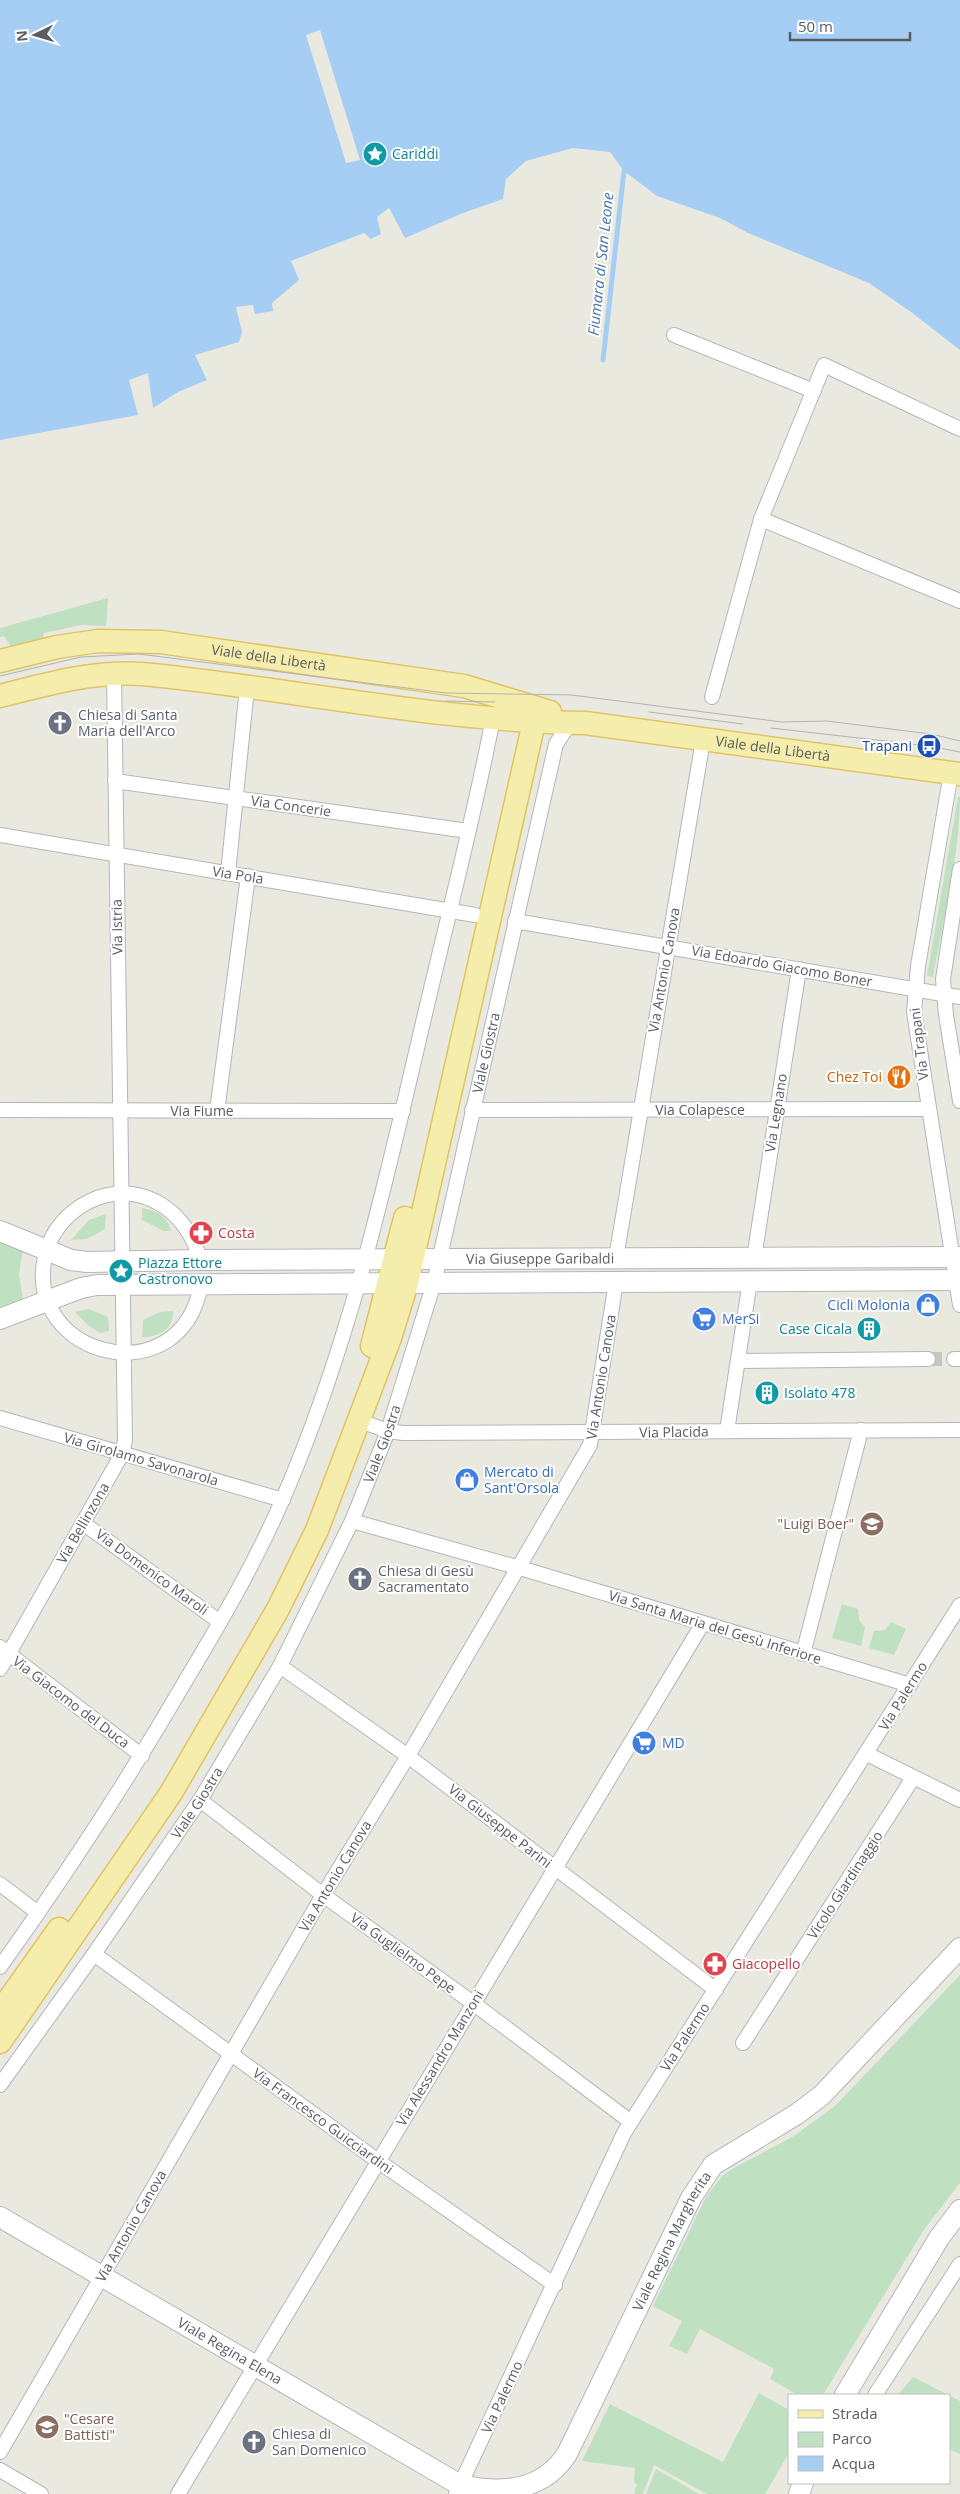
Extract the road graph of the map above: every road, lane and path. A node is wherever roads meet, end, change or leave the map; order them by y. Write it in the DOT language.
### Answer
graph roads {
  1 [pos="674,335"];
  2 [pos="814,391"];
  3 [pos="960,429"];
  4 [pos="761,519"];
  5 [pos="960,600"];
  6 [pos="0,661"];
  7 [pos="114,673"];
  8 [pos="247,688"];
  9 [pos="0,696"];
  10 [pos="712,697"];
  11 [pos="493,718"];
  12 [pos="547,720"];
  13 [pos="703,740"];
  14 [pos="955,773"];
  15 [pos="115,781"];
  16 [pos="236,798"];
  17 [pos="468,831"];
  18 [pos="0,835"];
  19 [pos="116,854"];
  20 [pos="960,869"];
  21 [pos="228,873"];
  22 [pos="248,876"];
  23 [pos="449,910"];
  24 [pos="475,915"];
  25 [pos="515,921"];
  26 [pos="668,947"];
  27 [pos="799,969"];
  28 [pos="915,989"];
  29 [pos="943,994"];
  30 [pos="960,997"];
  31 [pos="960,1101"];
  32 [pos="928,1109"];
  33 [pos="472,1110"];
  34 [pos="640,1110"];
  35 [pos="777,1110"];
  36 [pos="120,1111"];
  37 [pos="217,1111"];
  38 [pos="403,1111"];
  39 [pos="1,1112"];
  40 [pos="121,1187"];
  41 [pos="0,1231"];
  42 [pos="40,1248"];
  43 [pos="955,1257"];
  44 [pos="616,1258"];
  45 [pos="754,1258"];
  46 [pos="366,1259"];
  47 [pos="403,1259"];
  48 [pos="439,1259"];
  49 [pos="200,1260"];
  50 [pos="122,1262"];
  51 [pos="958,1279"];
  52 [pos="616,1282"];
  53 [pos="750,1282"];
  54 [pos="360,1283"];
  55 [pos="398,1283"];
  56 [pos="434,1283"];
  57 [pos="201,1284"];
  58 [pos="122,1285"];
  59 [pos="41,1302"];
  60 [pos="960,1305"];
  61 [pos="0,1319"];
  62 [pos="928,1359"];
  63 [pos="124,1360"];
  64 [pos="738,1360"];
  65 [pos="0,1418"];
  66 [pos="360,1421"];
  67 [pos="861,1430"];
  68 [pos="960,1430"];
  69 [pos="388,1431"];
  70 [pos="727,1431"];
  71 [pos="593,1434"];
  72 [pos="122,1454"];
  73 [pos="283,1500"];
  74 [pos="352,1520"];
  75 [pos="83,1523"];
  76 [pos="520,1568"];
  77 [pos="960,1605"];
  78 [pos="220,1622"];
  79 [pos="703,1623"];
  80 [pos="4,1651"];
  81 [pos="803,1654"];
  82 [pos="280,1666"];
  83 [pos="0,1669"];
  84 [pos="910,1685"];
  85 [pos="867,1754"];
  86 [pos="142,1756"];
  87 [pos="408,1756"];
  88 [pos="913,1778"];
  89 [pos="200,1800"];
  90 [pos="960,1800"];
  91 [pos="554,1868"];
  92 [pos="0,1884"];
  93 [pos="323,1895"];
  94 [pos="38,1913"];
  95 [pos="960,1948"];
  96 [pos="94,1954"];
  97 [pos="0,1967"];
  98 [pos="716,1990"];
  99 [pos="473,2003"];
  100 [pos="0,2012"];
  101 [pos="0,2042"];
  102 [pos="743,2043"];
  103 [pos="230,2054"];
  104 [pos="0,2085"];
  105 [pos="631,2122"];
  106 [pos="378,2161"];
  107 [pos="960,2210"];
  108 [pos="0,2217"];
  109 [pos="960,2264"];
  110 [pos="101,2278"];
  111 [pos="555,2285"];
  112 [pos="257,2366"];
  113 [pos="846,2394"];
  114 [pos="876,2394"];
  115 [pos="0,2452"];
  116 [pos="0,2470"];
  117 [pos="458,2490"];
  118 [pos="41,2494"];
  119 [pos="178,2494"];
  1 -- 2 [label="street"];
  2 -- 3 [label="street"];
  2 -- 4 [label="street"];
  4 -- 5 [label="street"];
  4 -- 10 [label="street"];
  6 -- 12 [label="main road, Viale della Libertà"];
  7 -- 8 [label="main road, Viale della Libertà"];
  7 -- 9 [label="main road, Viale della Libertà"];
  7 -- 15 [label="street, Via Istria"];
  8 -- 11 [label="main road, Viale della Libertà"];
  8 -- 16 [label="street"];
  11 -- 12 [label="main road, Viale della Libertà"];
  11 -- 17 [label="street"];
  12 -- 13 [label="main road, Viale della Libertà"];
  12 -- 24 [label="main road, Viale Giostra"];
  12 -- 25 [label="street, Viale Giostra"];
  12 -- 47 [label="main road, Viale Giostra"];
  13 -- 14 [label="main road, Viale della Libertà"];
  13 -- 26 [label="street, Via Antonio Canova"];
  14 -- 28 [label="street, Via Trapani"];
  15 -- 16 [label="street, Via Concerie"];
  15 -- 19 [label="street, Via Istria"];
  16 -- 17 [label="street, Via Concerie"];
  16 -- 21 [label="street"];
  17 -- 23 [label="street"];
  18 -- 19 [label="street, Via Pola"];
  19 -- 21 [label="street, Via Pola"];
  19 -- 36 [label="street, Via Istria"];
  20 -- 29 [label="street"];
  21 -- 22 [label="street, Via Pola"];
  22 -- 23 [label="street, Via Pola"];
  22 -- 37 [label="street"];
  23 -- 24 [label="street, Via Pola"];
  23 -- 38 [label="street"];
  24 -- 47 [label="main road, Viale Giostra"];
  25 -- 26 [label="street, Via Edoardo Giacomo Boner"];
  25 -- 33 [label="street, Viale Giostra"];
  26 -- 27 [label="street, Via Edoardo Giacomo Boner"];
  26 -- 34 [label="street, Via Antonio Canova"];
  27 -- 28 [label="street, Via Edoardo Giacomo Boner"];
  27 -- 35 [label="street, Via Legnano"];
  28 -- 29 [label="street, Via Edoardo Giacomo Boner"];
  28 -- 32 [label="street, Via Trapani"];
  29 -- 30 [label="street, Via Edoardo Giacomo Boner"];
  29 -- 31 [label="street"];
  32 -- 35 [label="street, Via Colapesce"];
  32 -- 43 [label="street, Via Trapani"];
  33 -- 34 [label="street, Via Colapesce"];
  33 -- 48 [label="street, Viale Giostra"];
  34 -- 35 [label="street, Via Colapesce"];
  34 -- 44 [label="street, Via Antonio Canova"];
  35 -- 45 [label="street, Via Legnano"];
  36 -- 37 [label="street, Via Fiume"];
  36 -- 39 [label="street, Via Fiume"];
  36 -- 40 [label="street, Via Istria"];
  37 -- 38 [label="street, Via Fiume"];
  38 -- 46 [label="street"];
  40 -- 42 [label="street"];
  40 -- 49 [label="street"];
  40 -- 50 [label="street, Via Istria"];
  41 -- 42 [label="main road, Via Giuseppe Garibaldi"];
  42 -- 50 [label="main road, Via Giuseppe Garibaldi"];
  42 -- 59 [label="street"];
  43 -- 45 [label="main road, Via Giuseppe Garibaldi"];
  43 -- 51 [label="street, Via Trapani"];
  44 -- 45 [label="main road, Via Giuseppe Garibaldi"];
  44 -- 48 [label="main road, Via Giuseppe Garibaldi"];
  46 -- 47 [label="main road, Via Giuseppe Garibaldi"];
  46 -- 49 [label="main road, Via Giuseppe Garibaldi"];
  46 -- 54 [label="street"];
  47 -- 48 [label="main road, Via Giuseppe Garibaldi"];
  47 -- 55 [label="main road, Viale Giostra"];
  48 -- 56 [label="street, Viale Giostra"];
  49 -- 50 [label="main road, Via Giuseppe Garibaldi"];
  50 -- 58 [label="street, Via Istria"];
  51 -- 53 [label="main road, Via Giuseppe Garibaldi"];
  51 -- 60 [label="street, Via Trapani"];
  52 -- 53 [label="main road, Via Giuseppe Garibaldi"];
  52 -- 56 [label="main road, Via Giuseppe Garibaldi"];
  52 -- 71 [label="street, Via Antonio Canova"];
  53 -- 64 [label="street"];
  54 -- 55 [label="main road, Via Giuseppe Garibaldi"];
  54 -- 57 [label="main road, Via Giuseppe Garibaldi"];
  54 -- 73 [label="street"];
  55 -- 56 [label="main road, Via Giuseppe Garibaldi"];
  55 -- 66 [label="main road, Viale Giostra"];
  55 -- 100 [label="main road, Viale Giostra"];
  56 -- 69 [label="street, Viale Giostra"];
  57 -- 58 [label="main road, Via Giuseppe Garibaldi"];
  57 -- 63 [label="street"];
  58 -- 59 [label="main road, Via Giuseppe Garibaldi"];
  58 -- 63 [label="street, Via Bellinzona"];
  59 -- 61 [label="main road, Via Giuseppe Garibaldi"];
  59 -- 63 [label="street"];
  62 -- 64 [label="street"];
  63 -- 72 [label="street, Via Bellinzona"];
  64 -- 70 [label="street"];
  65 -- 72 [label="street, Via Girolamo Savonarola"];
  66 -- 69 [label="street, Via Placida"];
  66 -- 101 [label="main road, Viale Giostra"];
  67 -- 68 [label="street, Via Placida"];
  67 -- 70 [label="street, Via Placida"];
  67 -- 81 [label="street"];
  69 -- 71 [label="street, Via Placida"];
  69 -- 74 [label="street, Viale Giostra"];
  70 -- 71 [label="street, Via Placida"];
  71 -- 76 [label="street, Via Antonio Canova"];
  72 -- 73 [label="street, Via Girolamo Savonarola"];
  72 -- 75 [label="street, Via Bellinzona"];
  73 -- 78 [label="street"];
  74 -- 76 [label="street, Via Santa Maria del Gesù Inferiore"];
  74 -- 82 [label="street, Viale Giostra"];
  75 -- 78 [label="street, Via Domenico Maroli"];
  75 -- 80 [label="street, Via Bellinzona"];
  76 -- 79 [label="street, Via Santa Maria del Gesù Inferiore"];
  76 -- 87 [label="street, Via Antonio Canova"];
  77 -- 84 [label="street, Via Palermo"];
  78 -- 86 [label="street"];
  79 -- 81 [label="street, Via Santa Maria del Gesù Inferiore"];
  79 -- 91 [label="street, Via Alessandro Manzoni"];
  80 -- 83 [label="street, Via Bellinzona"];
  80 -- 86 [label="street, Via Giacomo del Duca"];
  81 -- 84 [label="street, Via Santa Maria del Gesù Inferiore"];
  82 -- 87 [label="street, Via Giuseppe Parini"];
  82 -- 89 [label="street, Viale Giostra"];
  84 -- 85 [label="street, Via Palermo"];
  85 -- 88 [label="street"];
  85 -- 98 [label="street, Via Palermo"];
  86 -- 94 [label="street"];
  87 -- 91 [label="street, Via Giuseppe Parini"];
  87 -- 93 [label="street, Via Antonio Canova"];
  88 -- 90 [label="street"];
  88 -- 102 [label="street, Vicolo Giardinaggio"];
  89 -- 93 [label="street, Via Guglielmo Pepe"];
  89 -- 96 [label="street, Viale Giostra"];
  91 -- 98 [label="street, Via Giuseppe Parini"];
  91 -- 99 [label="street, Via Alessandro Manzoni"];
  92 -- 94 [label="street"];
  93 -- 99 [label="street, Via Guglielmo Pepe"];
  93 -- 103 [label="street, Via Antonio Canova"];
  94 -- 97 [label="street"];
  95 -- 117 [label="main road, Viale Regina Margherita"];
  96 -- 103 [label="street, Via Francesco Guicciardini"];
  96 -- 104 [label="street, Viale Giostra"];
  98 -- 105 [label="street, Via Palermo"];
  99 -- 105 [label="street, Via Guglielmo Pepe"];
  99 -- 106 [label="street, Via Alessandro Manzoni"];
  103 -- 106 [label="street, Via Francesco Guicciardini"];
  103 -- 110 [label="street, Via Antonio Canova"];
  105 -- 111 [label="street, Via Palermo"];
  106 -- 111 [label="street, Via Francesco Guicciardini"];
  106 -- 112 [label="street, Via Alessandro Manzoni"];
  107 -- 113 [label="main road"];
  108 -- 110 [label="main road, Viale Regina Elena"];
  109 -- 114 [label="street"];
  110 -- 112 [label="main road, Viale Regina Elena"];
  110 -- 115 [label="street, Via Antonio Canova"];
  111 -- 117 [label="street, Via Palermo"];
  112 -- 117 [label="main road, Viale Regina Elena"];
  112 -- 119 [label="street, Via Alessandro Manzoni"];
  116 -- 118 [label="street"];
}
